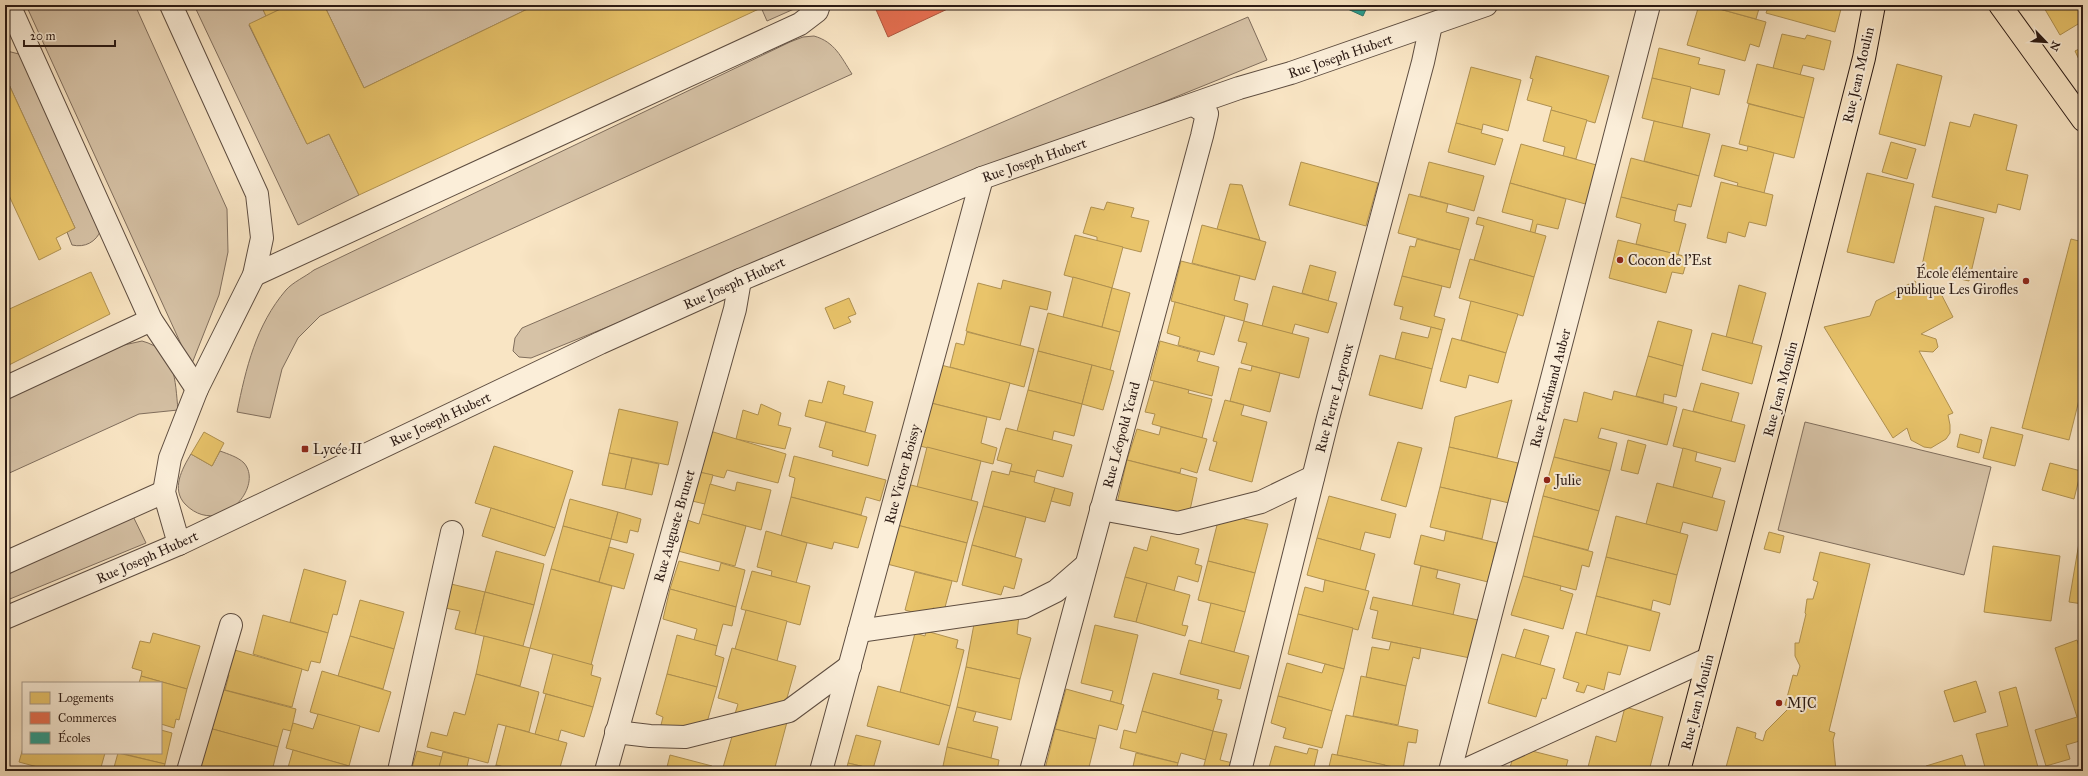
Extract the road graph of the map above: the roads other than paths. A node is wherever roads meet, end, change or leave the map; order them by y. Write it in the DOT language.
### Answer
graph roads {
  1 [pos="9,5"];
  2 [pos="171,5"];
  3 [pos="819,5"];
  4 [pos="1486,5"];
  5 [pos="1648,5"];
  6 [pos="1874,5"];
  7 [pos="2000,5"];
  8 [pos="1431,25"];
  9 [pos="1194,105"];
  10 [pos="2083,120"];
  11 [pos="982,178"];
  12 [pos="254,275"];
  13 [pos="740,280"];
  14 [pos="151,320"];
  15 [pos="5,388"];
  16 [pos="197,389"];
  17 [pos="1313,477"];
  18 [pos="164,492"];
  19 [pos="1101,509"];
  20 [pos="452,532"];
  21 [pos="179,544"];
  22 [pos="5,563"];
  23 [pos="1086,565"];
  24 [pos="5,618"];
  25 [pos="231,625"];
  26 [pos="859,631"];
  27 [pos="1708,659"];
  28 [pos="850,666"];
  29 [pos="616,732"];
  30 [pos="188,771"];
  31 [pos="399,771"];
  32 [pos="606,771"];
  33 [pos="821,771"];
  34 [pos="1031,771"];
  35 [pos="1240,771"];
  36 [pos="1450,771"];
  37 [pos="1463,771"];
  38 [pos="1679,771"];
  1 -- 14 [label="street"];
  2 -- 12 [label="street"];
  3 -- 12 [label="street"];
  4 -- 8 [label="street, Rue Joseph Hubert"];
  5 -- 36 [label="street, Rue Ferdinand Auber"];
  6 -- 27 [label="main road, Rue Jean Moulin"];
  7 -- 10 [label="main road"];
  8 -- 9 [label="street, Rue Joseph Hubert"];
  8 -- 17 [label="street, Rue Pierre Leproux"];
  9 -- 11 [label="street, Rue Joseph Hubert"];
  9 -- 19 [label="street, Rue Léopold Ycard"];
  11 -- 13 [label="street, Rue Joseph Hubert"];
  11 -- 26 [label="street, Rue Victor Boissy"];
  12 -- 16 [label="street"];
  13 -- 21 [label="street, Rue Joseph Hubert"];
  13 -- 29 [label="street, Rue Auguste Brunet"];
  14 -- 15 [label="street"];
  14 -- 16 [label="street"];
  16 -- 18 [label="street"];
  17 -- 19 [label="street"];
  17 -- 35 [label="street, Rue Pierre Leproux"];
  18 -- 21 [label="street"];
  18 -- 22 [label="street"];
  19 -- 23 [label="street, Rue Léopold Ycard"];
  20 -- 31 [label="street"];
  21 -- 24 [label="street, Rue Joseph Hubert"];
  23 -- 26 [label="street"];
  23 -- 34 [label="street, Rue Léopold Ycard"];
  25 -- 30 [label="street"];
  26 -- 28 [label="street, Rue Victor Boissy"];
  27 -- 37 [label="street"];
  27 -- 38 [label="main road, Rue Jean Moulin"];
  28 -- 29 [label="street"];
  28 -- 33 [label="street, Rue Victor Boissy"];
  29 -- 32 [label="street, Rue Auguste Brunet"];
}
